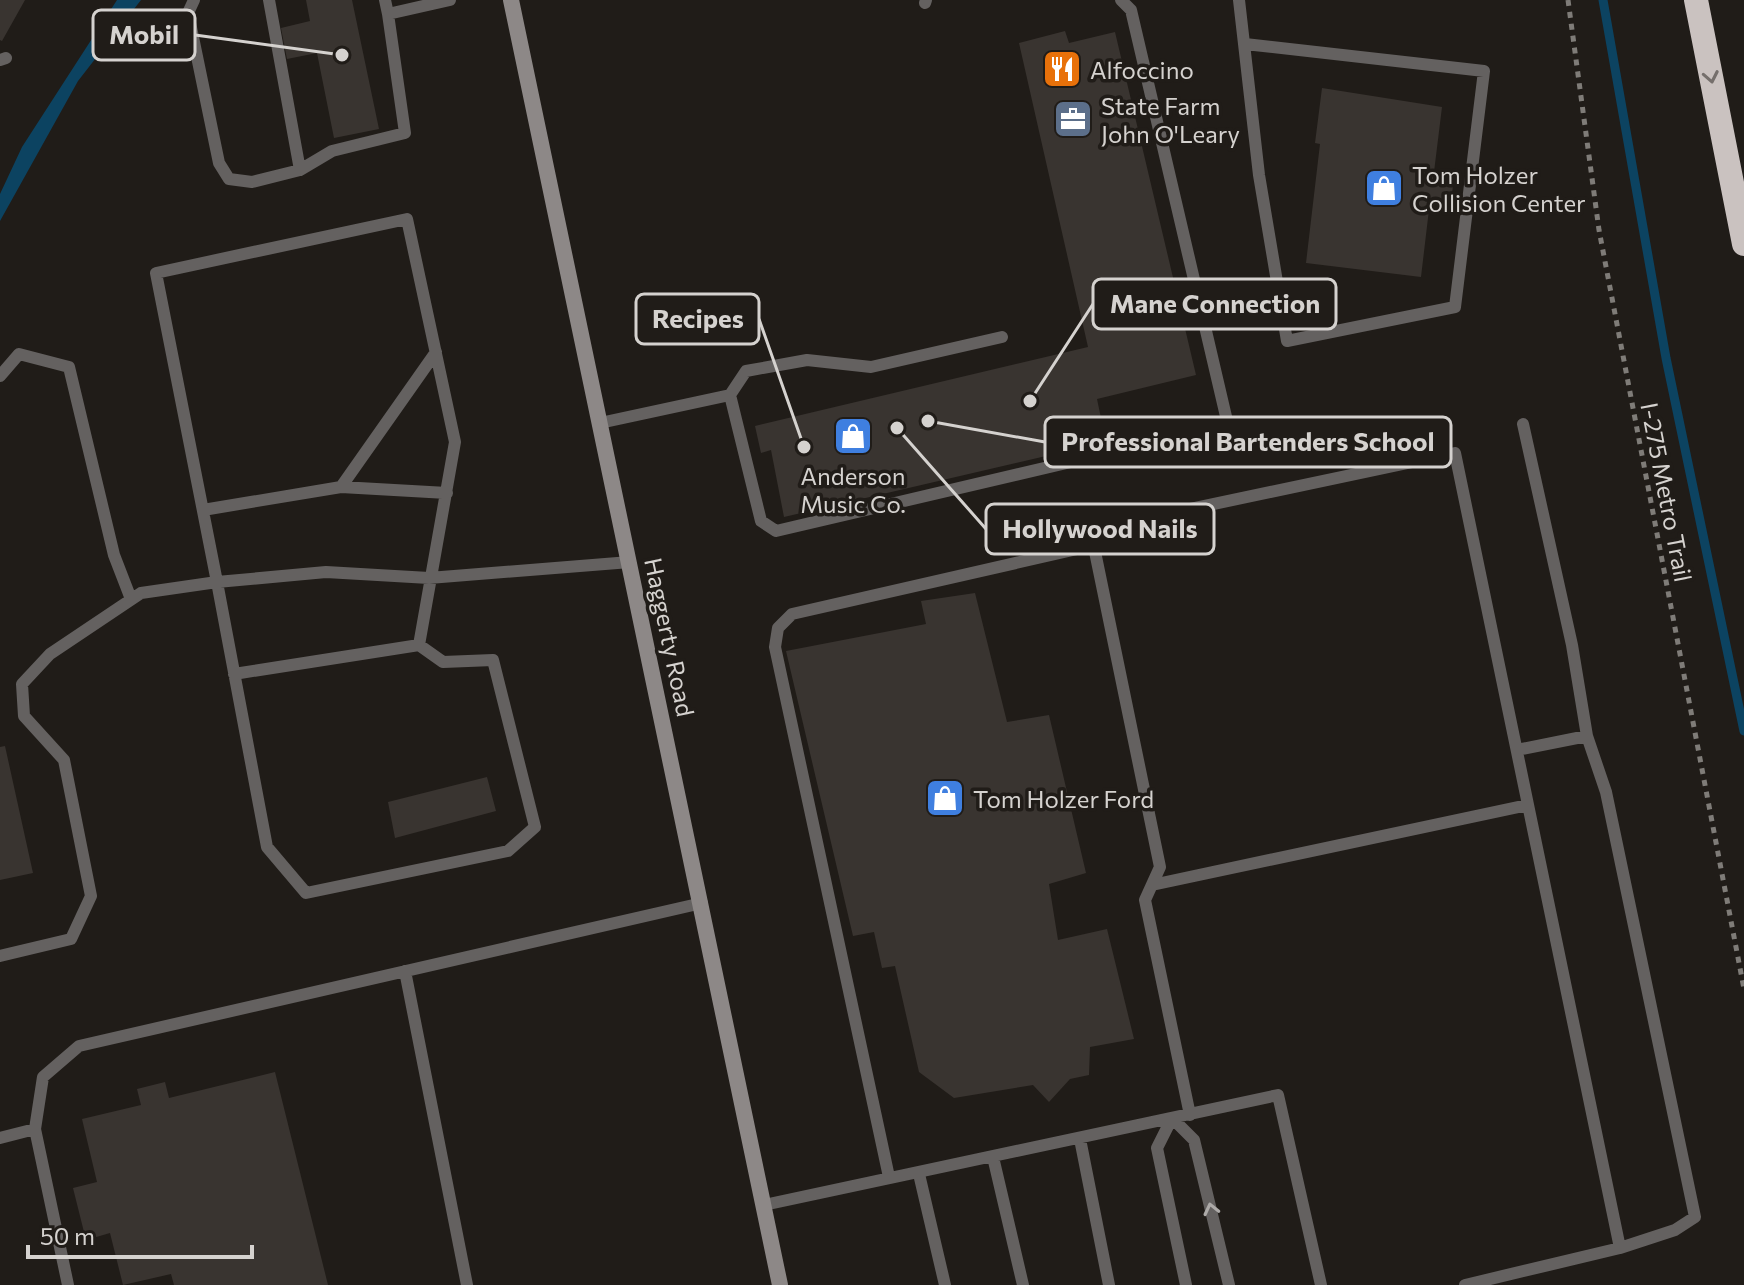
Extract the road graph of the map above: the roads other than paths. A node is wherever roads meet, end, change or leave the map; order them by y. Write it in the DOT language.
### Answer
graph roads {
  1 [pos="194,0"];
  2 [pos="269,0"];
  3 [pos="385,0"];
  4 [pos="450,0"];
  5 [pos="511,0"];
  6 [pos="1121,0"];
  7 [pos="1239,0"];
  8 [pos="1696,0"];
  9 [pos="388,14"];
  10 [pos="1245,44"];
  11 [pos="300,170"];
  12 [pos="1744,244"];
  13 [pos="1002,337"];
  14 [pos="436,352"];
  15 [pos="0,376"];
  16 [pos="730,395"];
  17 [pos="600,423"];
  18 [pos="1523,424"];
  19 [pos="341,487"];
  20 [pos="447,493"];
  21 [pos="203,510"];
  22 [pos="1093,542"];
  23 [pos="630,562"];
  24 [pos="429,578"];
  25 [pos="217,582"];
  26 [pos="131,599"];
  27 [pos="419,645"];
  28 [pos="234,674"];
  29 [pos="1587,736"];
  30 [pos="1517,750"];
  31 [pos="1528,805"];
  32 [pos="1152,885"];
  33 [pos="702,903"];
  34 [pos="0,956"];
  35 [pos="405,971"];
  36 [pos="1190,1115"];
  37 [pos="1172,1118"];
  38 [pos="35,1129"];
  39 [pos="0,1138"];
  40 [pos="1080,1139"];
  41 [pos="993,1157"];
  42 [pos="919,1174"];
  43 [pos="889,1177"];
  44 [pos="764,1205"];
  45 [pos="1620,1248"];
  46 [pos="68,1285"];
  47 [pos="467,1285"];
  48 [pos="780,1285"];
  49 [pos="945,1285"];
  50 [pos="1023,1285"];
  51 [pos="1109,1285"];
  52 [pos="1186,1285"];
  53 [pos="1229,1285"];
  54 [pos="1321,1285"];
  55 [pos="1465,1285"];
  1 -- 11 [label="lane"];
  2 -- 11 [label="lane"];
  3 -- 9 [label="lane"];
  4 -- 9 [label="lane"];
  5 -- 17 [label="street, Haggerty Road"];
  6 -- 16 [label="lane"];
  7 -- 10 [label="lane"];
  8 -- 12 [label="highway, one-way"];
  9 -- 11 [label="lane"];
  10 -- 10 [label="lane"];
  13 -- 16 [label="lane"];
  14 -- 19 [label="lane"];
  14 -- 20 [label="lane"];
  14 -- 21 [label="lane"];
  15 -- 26 [label="lane"];
  16 -- 17 [label="lane"];
  17 -- 23 [label="street, Haggerty Road"];
  18 -- 29 [label="lane"];
  19 -- 20 [label="lane"];
  19 -- 21 [label="lane"];
  20 -- 24 [label="lane"];
  21 -- 25 [label="lane"];
  22 -- 30 [label="lane"];
  22 -- 32 [label="lane"];
  22 -- 43 [label="lane"];
  23 -- 24 [label="lane"];
  23 -- 33 [label="street, Haggerty Road"];
  24 -- 25 [label="lane"];
  24 -- 27 [label="lane"];
  25 -- 26 [label="lane"];
  25 -- 28 [label="lane"];
  26 -- 34 [label="lane"];
  27 -- 28 [label="lane"];
  27 -- 28 [label="lane"];
  29 -- 30 [label="lane"];
  29 -- 45 [label="lane"];
  30 -- 31 [label="lane"];
  31 -- 32 [label="lane"];
  31 -- 45 [label="lane"];
  32 -- 36 [label="lane"];
  33 -- 35 [label="lane"];
  33 -- 44 [label="street, Haggerty Road"];
  35 -- 38 [label="lane"];
  35 -- 47 [label="lane"];
  36 -- 37 [label="lane"];
  36 -- 54 [label="lane"];
  37 -- 40 [label="lane"];
  37 -- 52 [label="lane"];
  53 -- 37 [label="lane, one-way"];
  38 -- 39 [label="lane"];
  38 -- 46 [label="lane"];
  40 -- 41 [label="lane"];
  40 -- 51 [label="lane"];
  41 -- 42 [label="lane"];
  41 -- 50 [label="lane"];
  42 -- 43 [label="lane"];
  42 -- 49 [label="lane"];
  43 -- 44 [label="lane"];
  44 -- 48 [label="street, Haggerty Road"];
  45 -- 55 [label="lane"];
}
